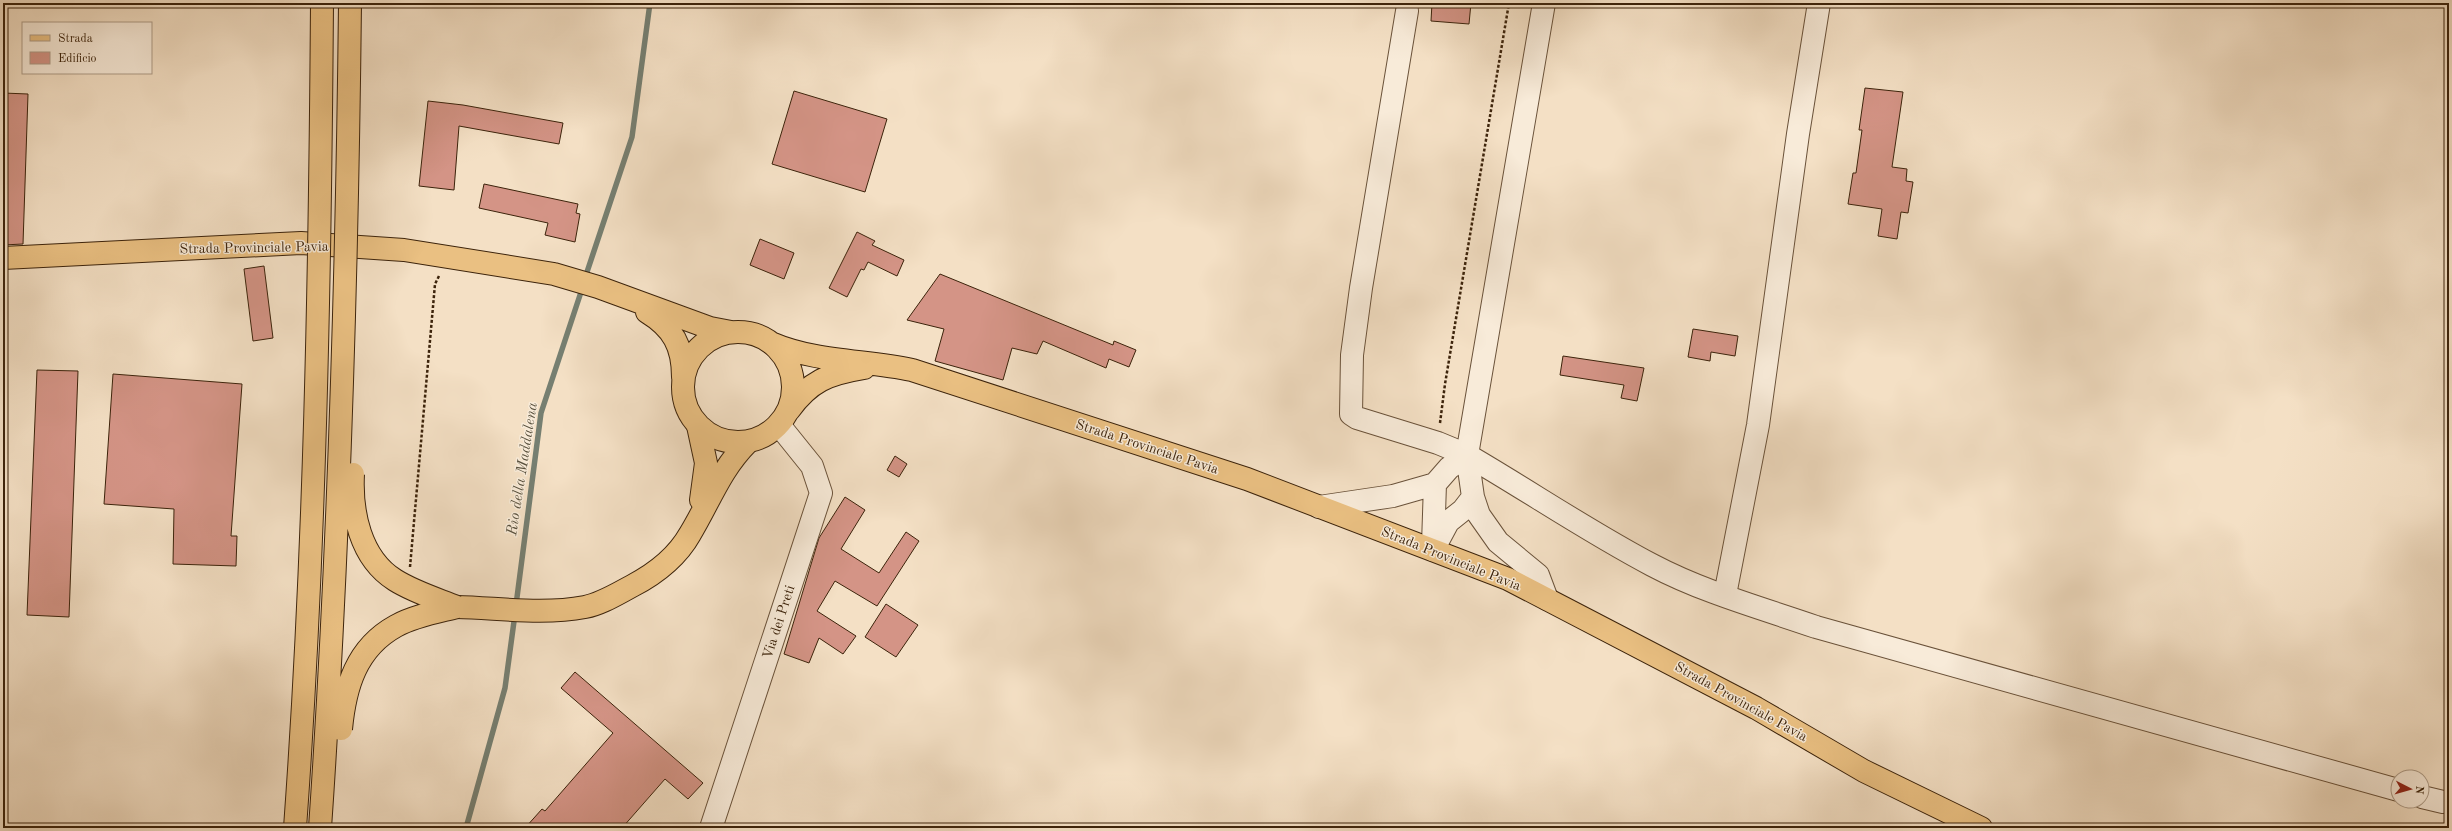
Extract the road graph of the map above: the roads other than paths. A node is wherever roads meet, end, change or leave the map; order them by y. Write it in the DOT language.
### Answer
graph roads {
  1 [pos="322,3"];
  2 [pos="350,3"];
  3 [pos="1544,3"];
  4 [pos="1820,3"];
  5 [pos="1407,11"];
  6 [pos="3,258"];
  7 [pos="598,287"];
  8 [pos="731,332"];
  9 [pos="771,343"];
  10 [pos="344,344"];
  11 [pos="889,365"];
  12 [pos="683,380"];
  13 [pos="783,418"];
  14 [pos="698,426"];
  15 [pos="748,442"];
  16 [pos="1467,455"];
  17 [pos="1435,484"];
  18 [pos="1473,497"];
  19 [pos="1319,507"];
  20 [pos="690,535"];
  21 [pos="1432,550"];
  22 [pos="1725,595"];
  23 [pos="1547,599"];
  24 [pos="457,607"];
  25 [pos="2390,788"];
  26 [pos="2430,799"];
  27 [pos="2443,802"];
  28 [pos="295,828"];
  29 [pos="320,828"];
  30 [pos="333,828"];
  31 [pos="711,828"];
  32 [pos="1981,828"];
  1 -- 28 [label="main road, bridge"];
  2 -- 10 [label="main road, bridge"];
  3 -- 16 [label="street"];
  4 -- 22 [label="street"];
  5 -- 16 [label="street"];
  6 -- 7 [label="main road, Strada Provinciale Pavia"];
  7 -- 8 [label="main road, Strada Provinciale Pavia"];
  7 -- 12 [label="main road, Strada Provinciale Pavia"];
  8 -- 9 [label="main road, Strada Provinciale Pavia"];
  8 -- 12 [label="main road, Strada Provinciale Pavia"];
  9 -- 11 [label="main road, Strada Provinciale Pavia"];
  9 -- 13 [label="main road, Strada Provinciale Pavia"];
  10 -- 24 [label="main road, bridge"];
  10 -- 29 [label="main road, bridge"];
  11 -- 13 [label="main road, Strada Provinciale Pavia"];
  11 -- 19 [label="main road, Strada Provinciale Pavia"];
  12 -- 14 [label="main road, Strada Provinciale Pavia"];
  13 -- 15 [label="main road, Strada Provinciale Pavia"];
  13 -- 31 [label="street, Via dei Preti"];
  14 -- 15 [label="main road, Strada Provinciale Pavia"];
  14 -- 20 [label="main road"];
  15 -- 20 [label="main road"];
  16 -- 17 [label="street"];
  16 -- 18 [label="street"];
  16 -- 22 [label="street"];
  17 -- 19 [label="street"];
  17 -- 21 [label="street"];
  18 -- 21 [label="street"];
  18 -- 23 [label="street"];
  19 -- 21 [label="main road, Strada Provinciale Pavia"];
  20 -- 24 [label="main road"];
  21 -- 23 [label="main road, Strada Provinciale Pavia"];
  22 -- 25 [label="street"];
  23 -- 32 [label="main road, Strada Provinciale Pavia"];
  24 -- 30 [label="main road, bridge"];
  26 -- 27 [label="street"];
}
